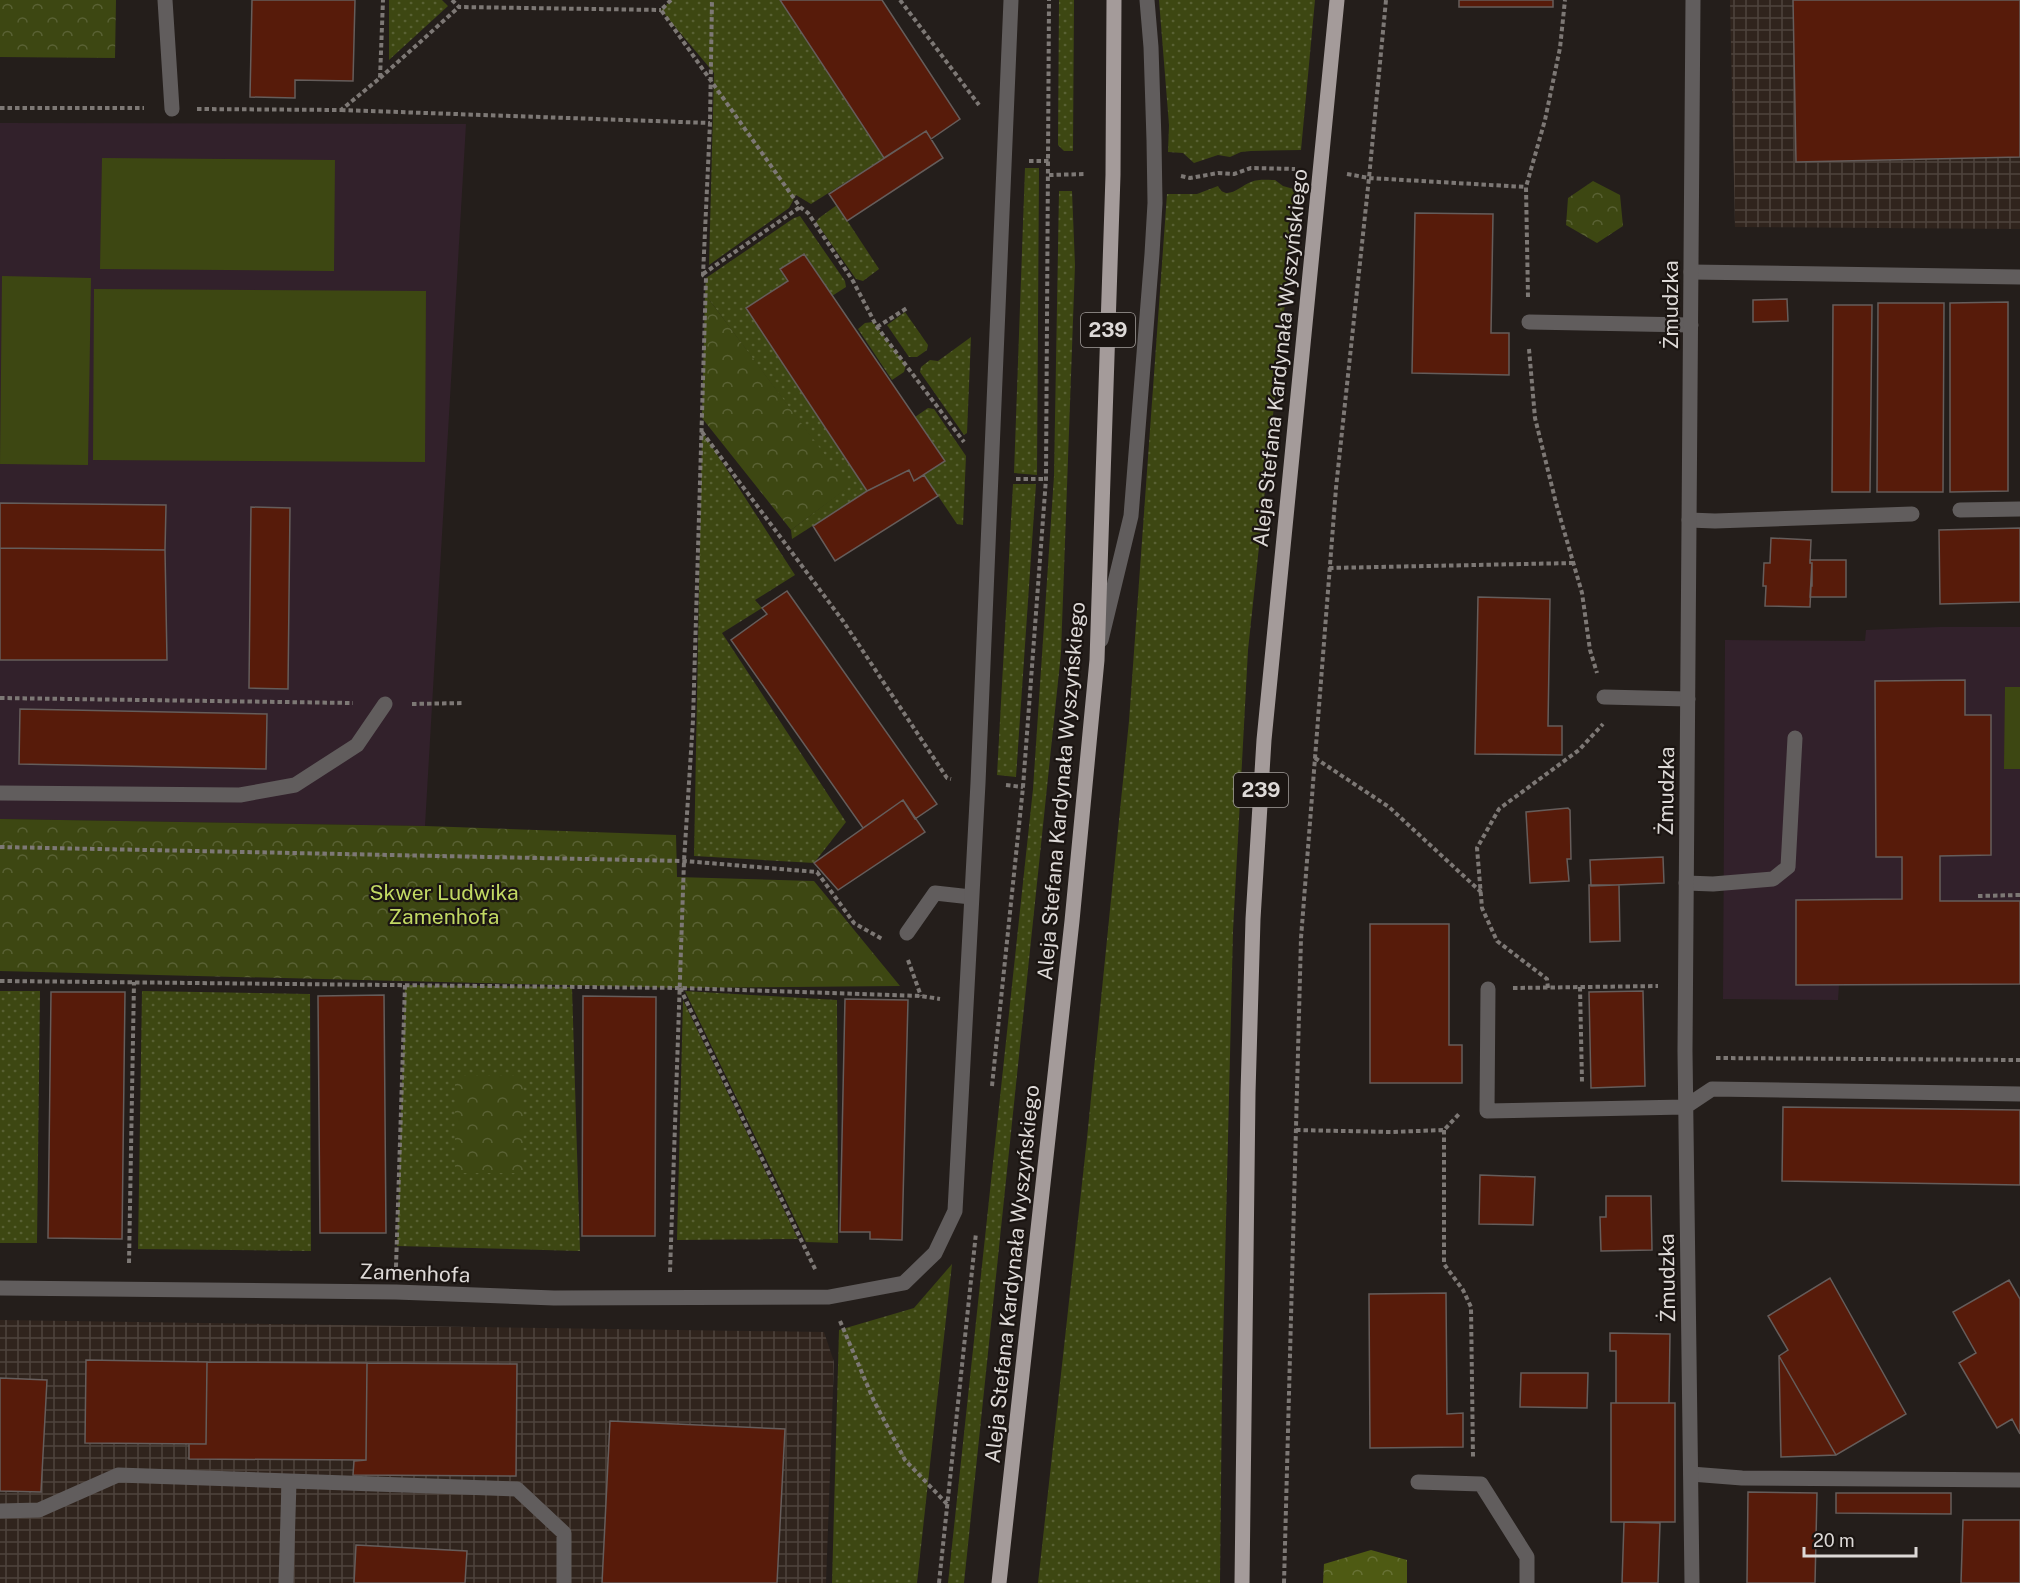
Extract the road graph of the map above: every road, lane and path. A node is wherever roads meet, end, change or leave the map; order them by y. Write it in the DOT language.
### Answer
graph roads {
  1 [pos="165,0"];
  2 [pos="383,0"];
  3 [pos="452,0"];
  4 [pos="671,0"];
  5 [pos="712,0"];
  6 [pos="900,0"];
  7 [pos="1011,0"];
  8 [pos="1049,0"];
  9 [pos="1114,0"];
  10 [pos="1147,0"];
  11 [pos="1337,0"];
  12 [pos="1386,0"];
  13 [pos="1565,0"];
  14 [pos="1693,0"];
  15 [pos="459,7"];
  16 [pos="662,10"];
  17 [pos="380,78"];
  18 [pos="711,80"];
  19 [pos="0,108"];
  20 [pos="172,109"];
  21 [pos="341,110"];
  22 [pos="710,123"];
  23 [pos="1006,141"];
  24 [pos="1049,161"];
  25 [pos="1298,169"];
  26 [pos="1339,173"];
  27 [pos="1074,174"];
  28 [pos="1049,175"];
  29 [pos="1179,176"];
  30 [pos="1369,178"];
  31 [pos="1526,187"];
  32 [pos="800,207"];
  33 [pos="1691,272"];
  34 [pos="703,275"];
  35 [pos="2020,277"];
  36 [pos="907,308"];
  37 [pos="1529,322"];
  38 [pos="1691,325"];
  39 [pos="877,327"];
  40 [pos="702,431"];
  41 [pos="992,478"];
  42 [pos="1046,479"];
  43 [pos="2020,509"];
  44 [pos="1960,510"];
  45 [pos="1912,514"];
  46 [pos="1689,520"];
  47 [pos="1573,563"];
  48 [pos="1329,568"];
  49 [pos="1097,660"];
  50 [pos="1604,697"];
  51 [pos="0,698"];
  52 [pos="1688,699"];
  53 [pos="464,703"];
  54 [pos="386,704"];
  55 [pos="1795,738"];
  56 [pos="1315,758"];
  57 [pos="978,783"];
  58 [pos="1023,787"];
  59 [pos="0,793"];
  60 [pos="0,847"];
  61 [pos="684,861"];
  62 [pos="1686,883"];
  63 [pos="1481,892"];
  64 [pos="2020,895"];
  65 [pos="1978,896"];
  66 [pos="971,897"];
  67 [pos="908,933"];
  68 [pos="884,941"];
  69 [pos="905,954"];
  70 [pos="0,981"];
  71 [pos="134,982"];
  72 [pos="405,985"];
  73 [pos="1580,987"];
  74 [pos="680,988"];
  75 [pos="1548,988"];
  76 [pos="1488,989"];
  77 [pos="921,996"];
  78 [pos="940,1010"];
  79 [pos="1716,1058"];
  80 [pos="2020,1060"];
  81 [pos="1582,1083"];
  82 [pos="991,1093"];
  83 [pos="2020,1094"];
  84 [pos="1685,1107"];
  85 [pos="1444,1130"];
  86 [pos="977,1222"];
  87 [pos="0,1288"];
  88 [pos="128,1289"];
  89 [pos="396,1292"];
  90 [pos="829,1297"];
  91 [pos="669,1298"];
  92 [pos="1691,1474"];
  93 [pos="2020,1480"];
  94 [pos="289,1482"];
  95 [pos="1418,1482"];
  96 [pos="1473,1484"];
  97 [pos="947,1504"];
  98 [pos="0,1511"];
  99 [pos="286,1583"];
  100 [pos="564,1583"];
  101 [pos="939,1583"];
  102 [pos="999,1583"];
  103 [pos="1242,1583"];
  104 [pos="1284,1583"];
  105 [pos="1527,1583"];
  106 [pos="1692,1583"];
  1 -- 20 [label="street"];
  2 -- 17 [label="path"];
  3 -- 15 [label="path"];
  4 -- 16 [label="path"];
  5 -- 18 [label="path"];
  6 -- 23 [label="path"];
  7 -- 23 [label="street, Zamenhofa"];
  8 -- 24 [label="path"];
  9 -- 49 [label="main road, Aleja Stefana Kardynała Wyszyńskiego / 239"];
  10 -- 49 [label="street"];
  11 -- 103 [label="main road, Aleja Stefana Kardynała Wyszyńskiego / 239"];
  12 -- 30 [label="path"];
  13 -- 31 [label="path"];
  14 -- 33 [label="street, Żmudzka"];
  15 -- 16 [label="path"];
  15 -- 17 [label="path"];
  16 -- 18 [label="path"];
  17 -- 21 [label="path"];
  18 -- 22 [label="path"];
  18 -- 32 [label="path"];
  19 -- 20 [label="path"];
  20 -- 21 [label="path"];
  21 -- 22 [label="path"];
  22 -- 34 [label="path"];
  23 -- 24 [label="path"];
  23 -- 41 [label="street, Zamenhofa"];
  24 -- 28 [label="path"];
  25 -- 29 [label="path"];
  26 -- 30 [label="path"];
  27 -- 28 [label="path"];
  28 -- 42 [label="path"];
  30 -- 31 [label="path"];
  30 -- 48 [label="path"];
  31 -- 37 [label="path"];
  32 -- 34 [label="path"];
  32 -- 39 [label="path"];
  33 -- 35 [label="street"];
  33 -- 38 [label="street, Żmudzka"];
  34 -- 40 [label="path"];
  36 -- 39 [label="path"];
  37 -- 38 [label="street"];
  37 -- 47 [label="path"];
  38 -- 46 [label="street, Żmudzka"];
  39 -- 41 [label="path"];
  40 -- 57 [label="path"];
  40 -- 61 [label="path"];
  41 -- 42 [label="path"];
  41 -- 57 [label="street, Zamenhofa"];
  42 -- 58 [label="path"];
  43 -- 44 [label="street"];
  45 -- 46 [label="street"];
  46 -- 52 [label="street, Żmudzka"];
  47 -- 48 [label="path"];
  47 -- 50 [label="path"];
  48 -- 56 [label="path"];
  49 -- 102 [label="main road, Aleja Stefana Kardynała Wyszyńskiego / 239"];
  50 -- 52 [label="street"];
  50 -- 63 [label="path"];
  51 -- 54 [label="path"];
  52 -- 62 [label="street, Żmudzka"];
  53 -- 54 [label="path"];
  54 -- 59 [label="street"];
  55 -- 62 [label="street"];
  56 -- 63 [label="path"];
  56 -- 104 [label="path"];
  57 -- 58 [label="path"];
  57 -- 66 [label="street, Zamenhofa"];
  58 -- 82 [label="path"];
  60 -- 61 [label="path"];
  61 -- 68 [label="path"];
  61 -- 74 [label="path"];
  62 -- 84 [label="street, Żmudzka"];
  63 -- 75 [label="path"];
  64 -- 65 [label="path"];
  66 -- 67 [label="street"];
  66 -- 90 [label="street, Zamenhofa"];
  69 -- 77 [label="path"];
  70 -- 71 [label="path"];
  71 -- 72 [label="path"];
  71 -- 88 [label="path"];
  72 -- 74 [label="path"];
  72 -- 89 [label="path"];
  73 -- 81 [label="path"];
  74 -- 77 [label="path"];
  74 -- 90 [label="path"];
  74 -- 91 [label="path"];
  76 -- 84 [label="street"];
  77 -- 78 [label="path"];
  79 -- 80 [label="path"];
  83 -- 84 [label="street"];
  84 -- 92 [label="street, Żmudzka"];
  85 -- 96 [label="path"];
  86 -- 97 [label="path"];
  87 -- 88 [label="street, Zamenhofa"];
  88 -- 89 [label="street, Zamenhofa"];
  89 -- 91 [label="street, Zamenhofa"];
  90 -- 91 [label="street, Zamenhofa"];
  90 -- 97 [label="path"];
  92 -- 93 [label="street"];
  92 -- 106 [label="street, Żmudzka"];
  94 -- 98 [label="street"];
  94 -- 99 [label="street"];
  94 -- 100 [label="street"];
  95 -- 96 [label="street"];
  96 -- 105 [label="street"];
  97 -- 101 [label="path"];
}
